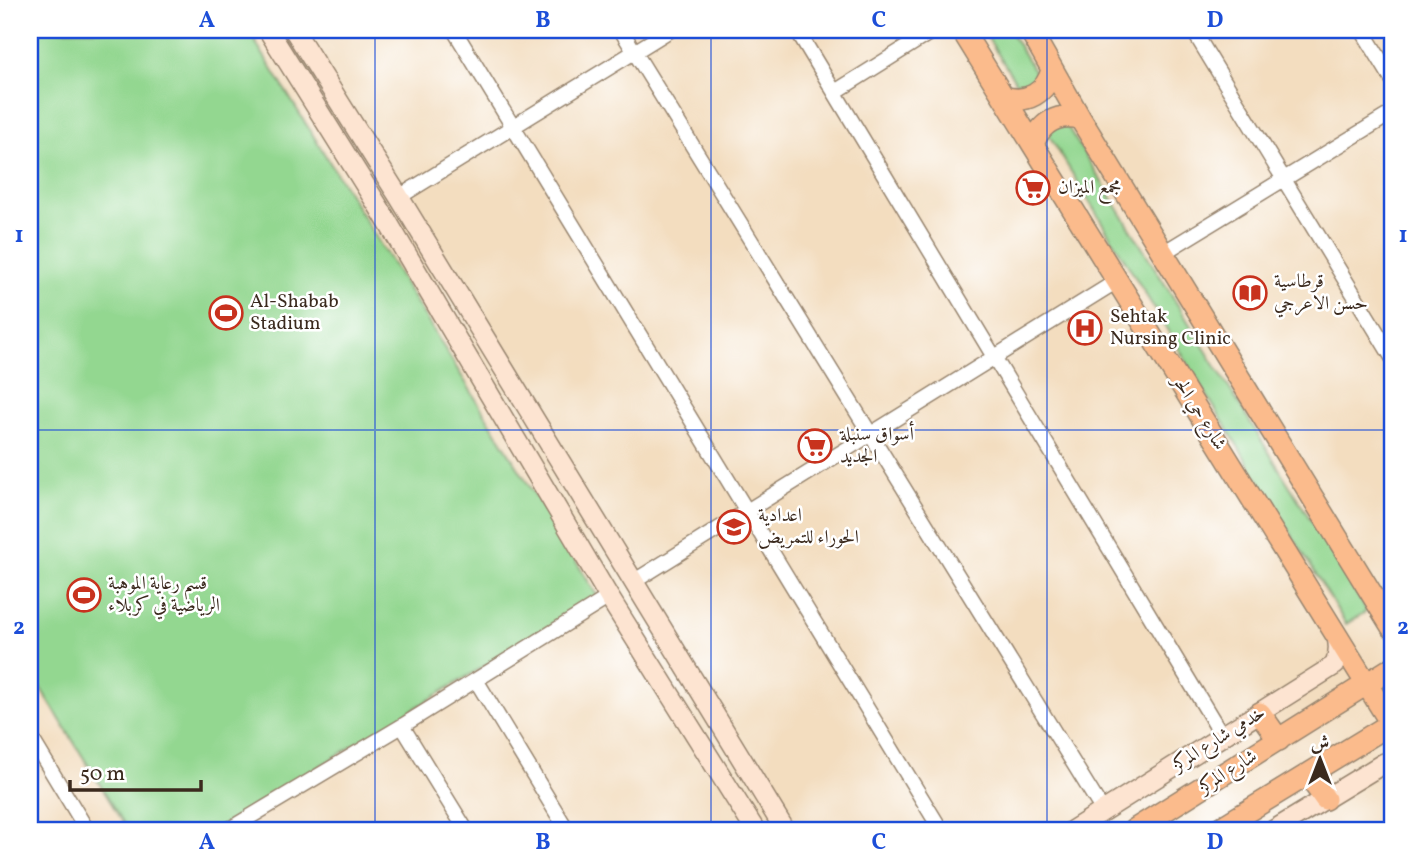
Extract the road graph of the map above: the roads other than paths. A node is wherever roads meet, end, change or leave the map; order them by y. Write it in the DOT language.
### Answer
graph roads {
  1 [pos="268,30"];
  2 [pos="294,30"];
  3 [pos="454,30"];
  4 [pos="621,30"];
  5 [pos="670,30"];
  6 [pos="797,30"];
  7 [pos="934,30"];
  8 [pos="962,30"];
  9 [pos="1030,30"];
  10 [pos="1193,30"];
  11 [pos="1362,30"];
  12 [pos="634,52"];
  13 [pos="1052,70"];
  14 [pos="1392,79"];
  15 [pos="835,92"];
  16 [pos="1004,97"];
  17 [pos="1392,113"];
  18 [pos="1080,118"];
  19 [pos="513,127"];
  20 [pos="1033,145"];
  21 [pos="1284,179"];
  22 [pos="399,197"];
  23 [pos="1163,253"];
  24 [pos="1117,281"];
  25 [pos="1392,357"];
  26 [pos="995,358"];
  27 [pos="871,435"];
  28 [pos="747,511"];
  29 [pos="633,582"];
  30 [pos="609,597"];
  31 [pos="1385,610"];
  32 [pos="1392,627"];
  33 [pos="1335,631"];
  34 [pos="1392,668"];
  35 [pos="476,680"];
  36 [pos="1367,684"];
  37 [pos="1260,713"];
  38 [pos="1392,724"];
  39 [pos="402,726"];
  40 [pos="30,736"];
  41 [pos="1223,737"];
  42 [pos="1279,740"];
  43 [pos="1392,763"];
  44 [pos="1308,775"];
  45 [pos="1325,799"];
  46 [pos="1103,811"];
  47 [pos="87,830"];
  48 [pos="228,830"];
  49 [pos="466,830"];
  50 [pos="567,830"];
  51 [pos="755,830"];
  52 [pos="785,830"];
  53 [pos="942,830"];
  54 [pos="1073,830"];
  55 [pos="1134,830"];
  56 [pos="1217,830"];
  57 [pos="1274,830"];
  1 -- 30 [label="street"];
  2 -- 22 [label="street"];
  3 -- 19 [label="street"];
  4 -- 12 [label="street"];
  5 -- 12 [label="street"];
  6 -- 15 [label="street"];
  7 -- 15 [label="street"];
  8 -- 16 [label="main road, شارع حي الحر"];
  9 -- 13 [label="main road"];
  10 -- 21 [label="street"];
  11 -- 14 [label="street"];
  12 -- 19 [label="street"];
  12 -- 27 [label="street"];
  13 -- 16 [label="main road"];
  13 -- 18 [label="main road"];
  15 -- 26 [label="street"];
  16 -- 20 [label="main road, شارع حي الحر"];
  17 -- 21 [label="street"];
  18 -- 20 [label="main road"];
  18 -- 23 [label="main road"];
  19 -- 22 [label="street"];
  19 -- 28 [label="street"];
  20 -- 24 [label="main road, شارع حي الحر"];
  21 -- 23 [label="street"];
  21 -- 25 [label="street"];
  22 -- 29 [label="street"];
  23 -- 31 [label="main road"];
  24 -- 26 [label="street"];
  24 -- 33 [label="main road, شارع حي الحر"];
  26 -- 27 [label="street"];
  26 -- 41 [label="street"];
  27 -- 28 [label="street"];
  27 -- 46 [label="street"];
  28 -- 29 [label="street"];
  28 -- 53 [label="street"];
  29 -- 52 [label="street"];
  30 -- 35 [label="street"];
  30 -- 51 [label="street"];
  31 -- 32 [label="main road"];
  33 -- 36 [label="main road, شارع حي الحر"];
  33 -- 37 [label="street, خدمي شارع المركز"];
  34 -- 36 [label="main road, شارع المركز"];
  35 -- 39 [label="street"];
  35 -- 50 [label="street"];
  36 -- 38 [label="main road, شارع حي الحر"];
  36 -- 42 [label="main road, شارع المركز"];
  37 -- 41 [label="street, خدمي شارع المركز"];
  37 -- 42 [label="main road"];
  38 -- 44 [label="main road"];
  39 -- 48 [label="street"];
  39 -- 49 [label="street"];
  40 -- 47 [label="street"];
  41 -- 46 [label="street, خدمي شارع المركز"];
  42 -- 55 [label="main road, شارع المركز"];
  43 -- 45 [label="street"];
  44 -- 45 [label="main road"];
  44 -- 56 [label="main road"];
  45 -- 57 [label="street"];
  46 -- 54 [label="street, خدمي شارع المركز"];
}
